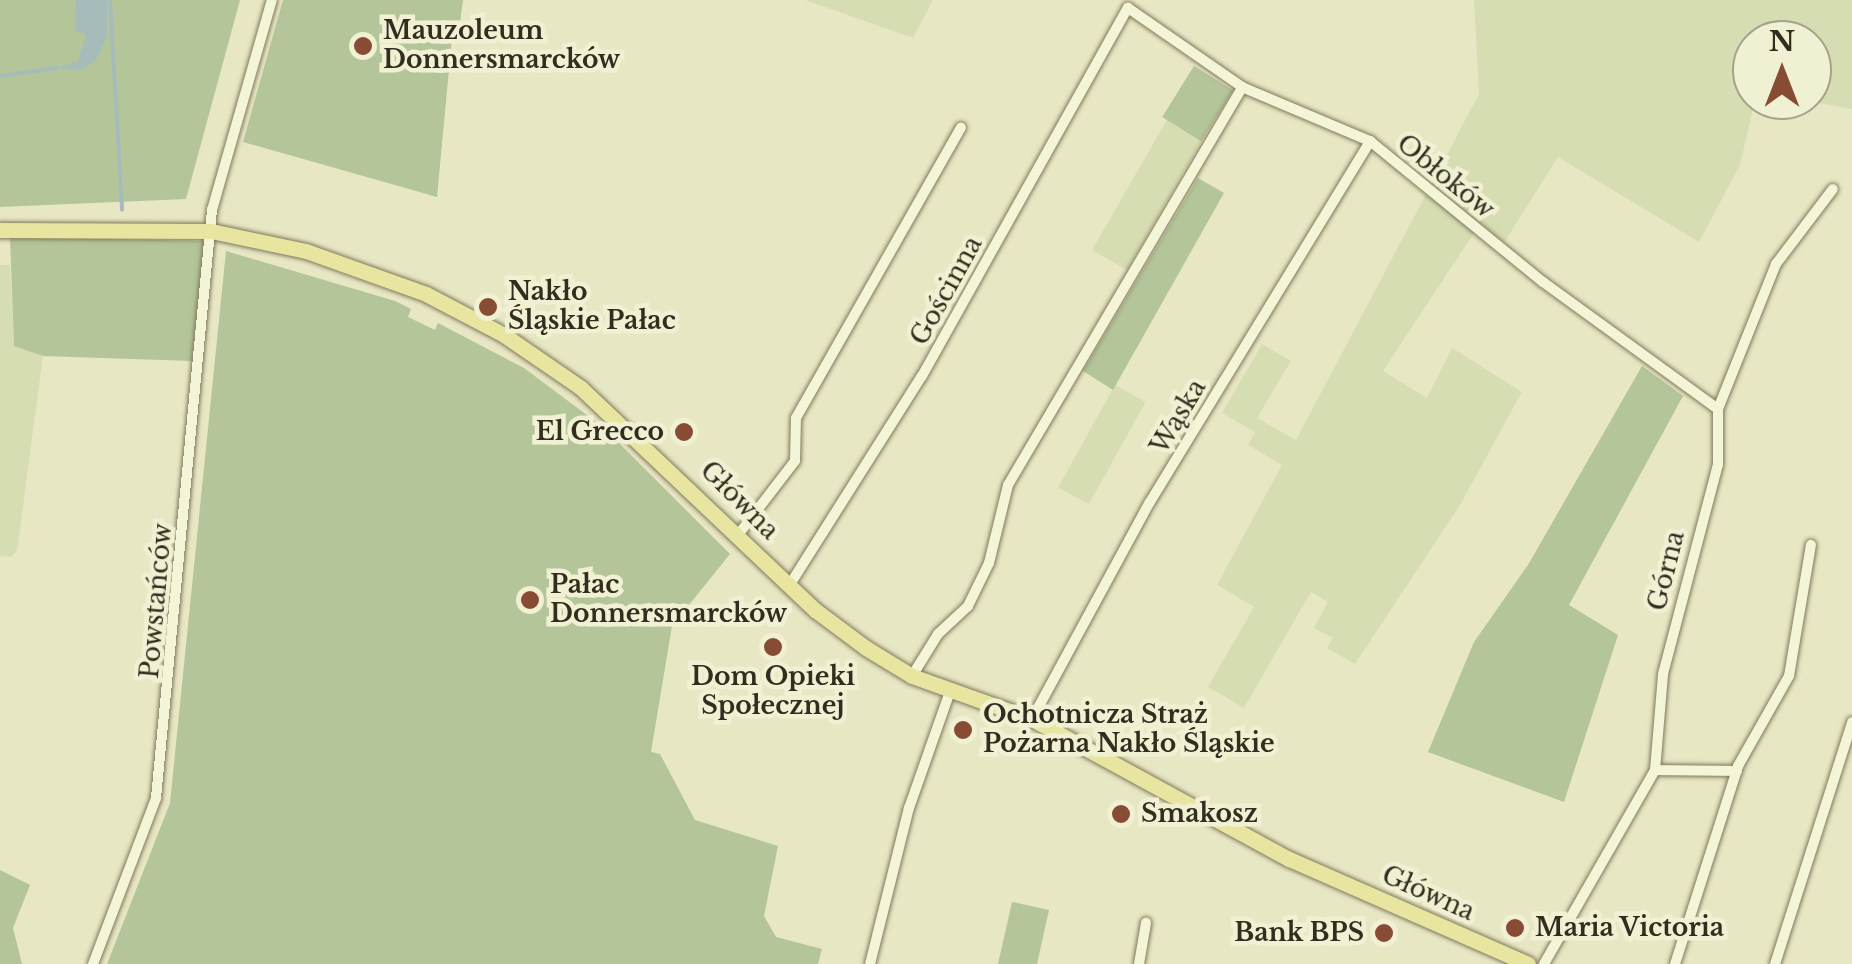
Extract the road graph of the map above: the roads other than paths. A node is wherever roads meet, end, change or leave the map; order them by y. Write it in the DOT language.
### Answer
graph roads {
  1 [pos="272,0"];
  2 [pos="1128,8"];
  3 [pos="1242,87"];
  4 [pos="961,128"];
  5 [pos="1370,142"];
  6 [pos="1833,189"];
  7 [pos="0,230"];
  8 [pos="211,231"];
  9 [pos="1718,409"];
  10 [pos="738,535"];
  11 [pos="1811,546"];
  12 [pos="790,586"];
  13 [pos="912,676"];
  14 [pos="951,690"];
  15 [pos="1032,718"];
  16 [pos="1852,722"];
  17 [pos="1655,770"];
  18 [pos="1736,771"];
  19 [pos="1146,923"];
  20 [pos="93,964"];
  21 [pos="870,964"];
  22 [pos="1139,964"];
  23 [pos="1528,964"];
  24 [pos="1544,964"];
  25 [pos="1675,964"];
  26 [pos="1775,964"];
  1 -- 8 [label="street, Powstańców"];
  2 -- 3 [label="street, Obłoków"];
  2 -- 12 [label="street, Gościnna"];
  3 -- 5 [label="street, Obłoków"];
  3 -- 13 [label="street"];
  4 -- 10 [label="street"];
  5 -- 9 [label="street, Obłoków"];
  5 -- 15 [label="street, Wąska"];
  6 -- 9 [label="street, Górna"];
  7 -- 8 [label="main road, Główna"];
  8 -- 10 [label="main road, Główna"];
  8 -- 20 [label="street, Powstańców"];
  9 -- 17 [label="street, Górna"];
  10 -- 12 [label="main road, Główna"];
  11 -- 18 [label="street"];
  12 -- 13 [label="main road, Główna"];
  13 -- 14 [label="main road, Główna"];
  14 -- 15 [label="main road, Główna"];
  14 -- 21 [label="street"];
  15 -- 23 [label="main road, Główna"];
  16 -- 26 [label="street"];
  17 -- 18 [label="street"];
  17 -- 24 [label="street, Górna"];
  18 -- 25 [label="street"];
  19 -- 22 [label="street"];
}
